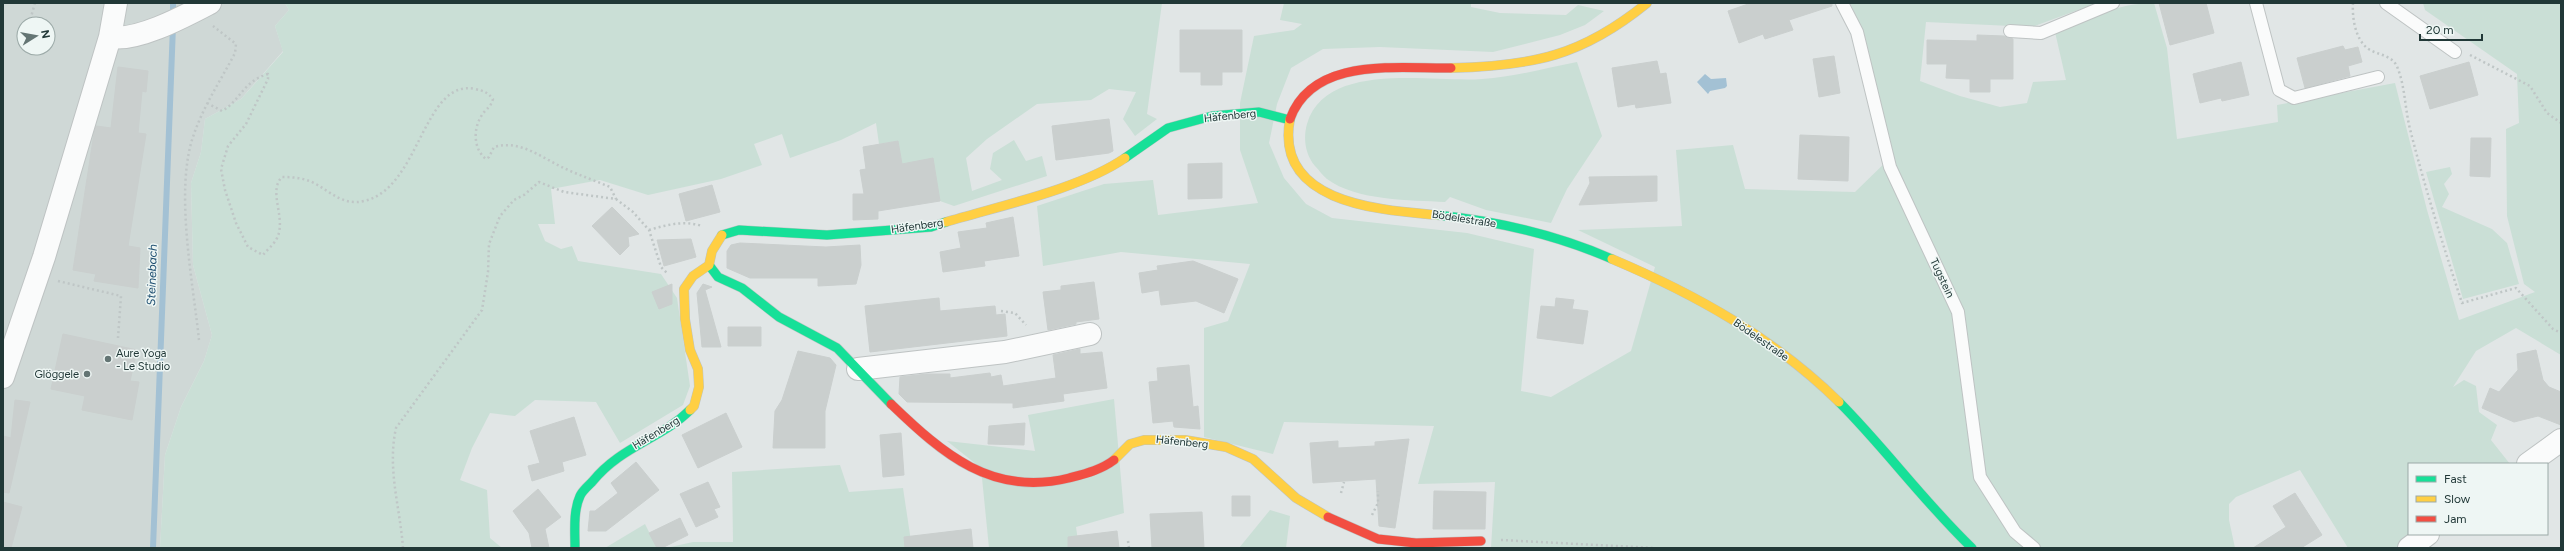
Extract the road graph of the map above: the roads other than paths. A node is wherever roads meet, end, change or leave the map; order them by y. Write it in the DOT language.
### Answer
graph roads {
  1 [pos="116,3"];
  2 [pos="1647,3"];
  3 [pos="1842,3"];
  4 [pos="2113,3"];
  5 [pos="2256,3"];
  6 [pos="2386,3"];
  7 [pos="197,10"];
  8 [pos="2010,31"];
  9 [pos="110,37"];
  10 [pos="2455,52"];
  11 [pos="2378,77"];
  12 [pos="1290,120"];
  13 [pos="709,265"];
  14 [pos="1090,334"];
  15 [pos="858,369"];
  16 [pos="3,377"];
  17 [pos="2561,440"];
  18 [pos="2529,463"];
  19 [pos="2427,535"];
  20 [pos="1481,542"];
  21 [pos="575,548"];
  22 [pos="1972,548"];
  23 [pos="2034,548"];
  24 [pos="2408,548"];
  1 -- 9 [label="street"];
  2 -- 12 [label="street"];
  3 -- 23 [label="lane, Tugstein"];
  4 -- 8 [label="lane"];
  5 -- 11 [label="lane"];
  6 -- 10 [label="lane"];
  7 -- 9 [label="street"];
  9 -- 16 [label="street"];
  12 -- 13 [label="street, Häfenberg"];
  12 -- 22 [label="street, Bödelestraße"];
  13 -- 15 [label="street, Häfenberg"];
  13 -- 21 [label="street, Häfenberg"];
  14 -- 15 [label="street"];
  15 -- 20 [label="street, Häfenberg"];
  17 -- 18 [label="street"];
  19 -- 24 [label="street"];
}
